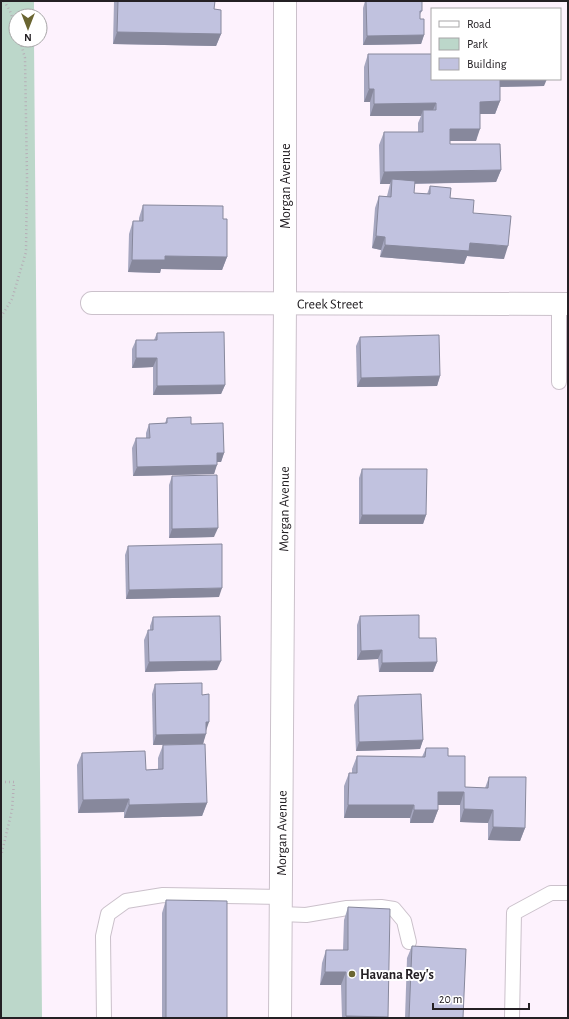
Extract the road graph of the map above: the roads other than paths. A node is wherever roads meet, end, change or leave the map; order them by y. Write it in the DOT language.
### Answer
graph roads {
  1 [pos="285,1"];
  2 [pos="92,303"];
  3 [pos="286,303"];
  4 [pos="563,304"];
  5 [pos="560,382"];
  6 [pos="568,893"];
  7 [pos="281,906"];
  8 [pos="409,942"];
  9 [pos="104,1018"];
  10 [pos="280,1018"];
  11 [pos="512,1018"];
  1 -- 3 [label="street, Morgan Avenue"];
  2 -- 3 [label="street, Creek Street"];
  3 -- 4 [label="street, Creek Street"];
  3 -- 7 [label="street, Morgan Avenue"];
  4 -- 5 [label="lane"];
  6 -- 11 [label="lane"];
  7 -- 8 [label="lane"];
  7 -- 9 [label="lane"];
  7 -- 10 [label="street, Morgan Avenue"];
}
